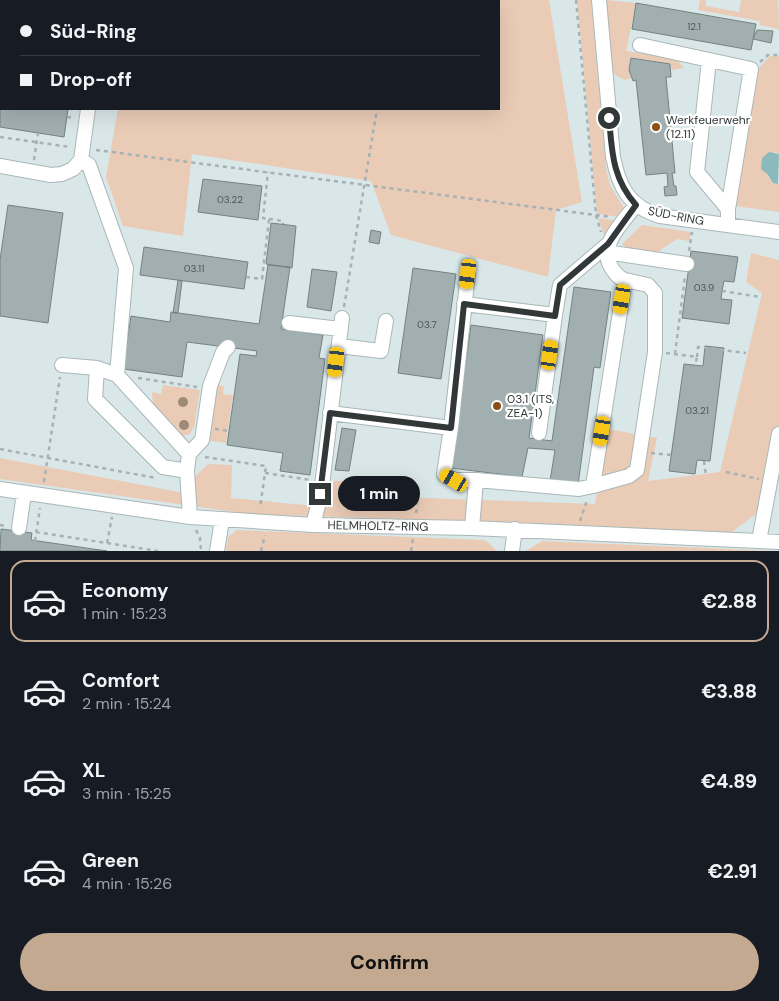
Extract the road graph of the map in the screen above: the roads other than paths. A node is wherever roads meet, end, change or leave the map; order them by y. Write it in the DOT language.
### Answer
graph roads {
  1 [pos="599,0"];
  2 [pos="640,45"];
  3 [pos="709,60"];
  4 [pos="88,110"];
  5 [pos="81,154"];
  6 [pos="1,168"];
  7 [pos="636,205"];
  8 [pos="728,209"];
  9 [pos="728,225"];
  10 [pos="779,232"];
  11 [pos="607,248"];
  12 [pos="687,264"];
  13 [pos="468,274"];
  14 [pos="625,280"];
  15 [pos="464,304"];
  16 [pos="555,316"];
  17 [pos="386,321"];
  18 [pos="289,323"];
  19 [pos="338,346"];
  20 [pos="228,347"];
  21 [pos="62,365"];
  22 [pos="97,368"];
  23 [pos="116,375"];
  24 [pos="330,413"];
  25 [pos="451,428"];
  26 [pos="539,433"];
  27 [pos="779,434"];
  28 [pos="189,454"];
  29 [pos="187,471"];
  30 [pos="476,480"];
  31 [pos="593,486"];
  32 [pos="0,489"];
  33 [pos="24,493"];
  34 [pos="190,517"];
  35 [pos="222,520"];
  36 [pos="313,525"];
  37 [pos="19,528"];
  38 [pos="472,528"];
  39 [pos="515,529"];
  40 [pos="759,542"];
  41 [pos="779,542"];
  42 [pos="217,551"];
  43 [pos="512,551"];
  1 -- 7 [label="street, SÜD-RING"];
  2 -- 3 [label="street"];
  3 -- 8 [label="street"];
  3 -- 8 [label="street"];
  4 -- 5 [label="street"];
  5 -- 6 [label="street"];
  5 -- 23 [label="street"];
  7 -- 9 [label="street, SÜD-RING"];
  7 -- 11 [label="street"];
  8 -- 9 [label="street"];
  9 -- 10 [label="street, SÜD-RING"];
  11 -- 12 [label="street"];
  11 -- 14 [label="street"];
  11 -- 16 [label="street"];
  13 -- 15 [label="street"];
  14 -- 31 [label="street"];
  14 -- 31 [label="street"];
  15 -- 16 [label="street"];
  15 -- 25 [label="street"];
  16 -- 26 [label="street"];
  17 -- 19 [label="street"];
  18 -- 19 [label="street"];
  19 -- 24 [label="street"];
  20 -- 28 [label="street"];
  21 -- 22 [label="street"];
  22 -- 23 [label="street"];
  22 -- 29 [label="street"];
  23 -- 28 [label="street"];
  24 -- 25 [label="street"];
  24 -- 36 [label="street"];
  25 -- 30 [label="street"];
  27 -- 40 [label="street"];
  28 -- 29 [label="street"];
  29 -- 34 [label="street"];
  30 -- 31 [label="street"];
  30 -- 38 [label="street"];
  32 -- 33 [label="street, HELMHOLTZ-RING"];
  33 -- 34 [label="street, HELMHOLTZ-RING"];
  33 -- 37 [label="street"];
  34 -- 35 [label="street, HELMHOLTZ-RING"];
  35 -- 36 [label="street, HELMHOLTZ-RING"];
  35 -- 42 [label="street"];
  36 -- 38 [label="street, HELMHOLTZ-RING"];
  38 -- 39 [label="street, HELMHOLTZ-RING"];
  39 -- 40 [label="street, HELMHOLTZ-RING"];
  39 -- 43 [label="street"];
  40 -- 41 [label="street, HELMHOLTZ-RING"];
}
